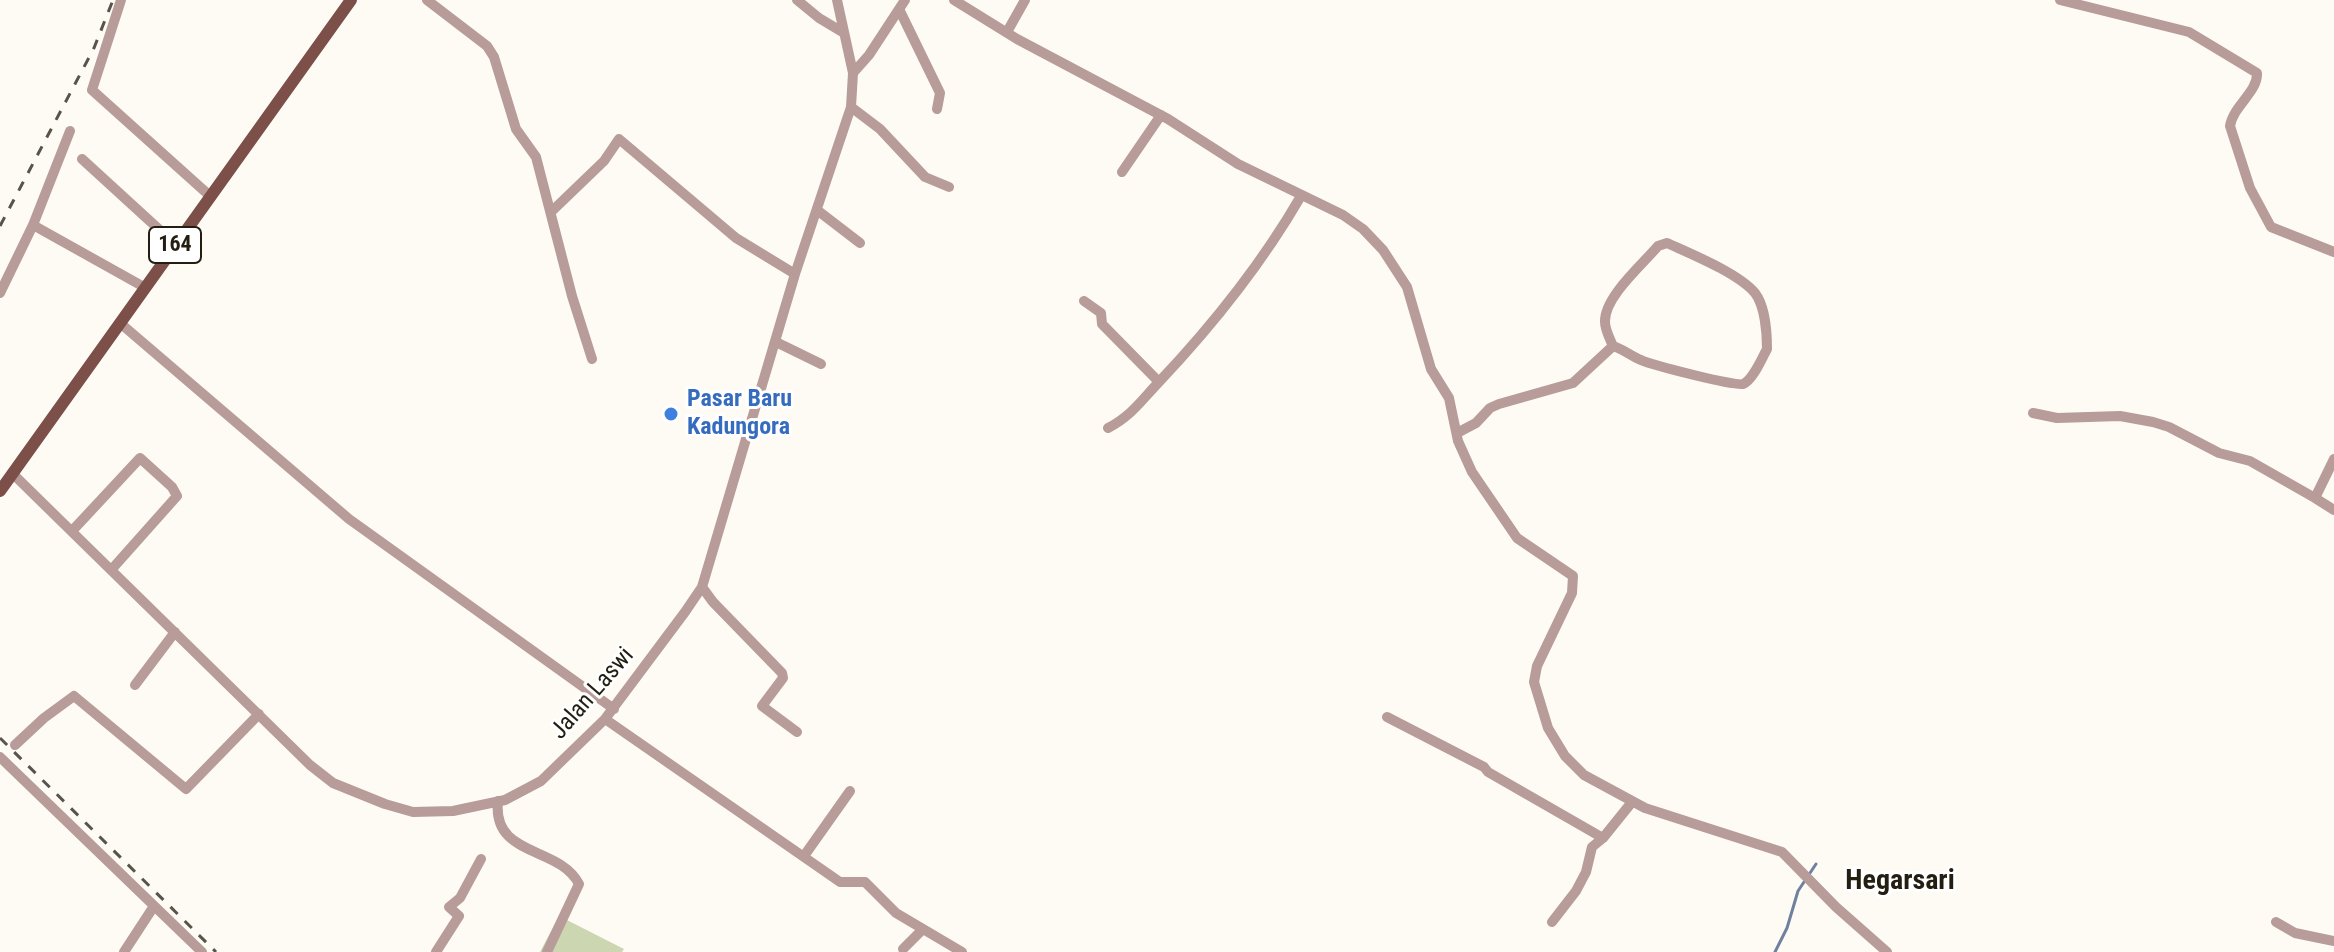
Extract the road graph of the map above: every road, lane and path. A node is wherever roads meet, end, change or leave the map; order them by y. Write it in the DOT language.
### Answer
graph roads {
  1 [pos="121,0"];
  2 [pos="351,0"];
  3 [pos="427,0"];
  4 [pos="797,0"];
  5 [pos="837,0"];
  6 [pos="954,0"];
  7 [pos="1025,0"];
  8 [pos="2060,0"];
  9 [pos="902,5"];
  10 [pos="1007,32"];
  11 [pos="844,33"];
  12 [pos="853,73"];
  13 [pos="851,107"];
  14 [pos="937,109"];
  15 [pos="1161,115"];
  16 [pos="70,131"];
  17 [pos="82,159"];
  18 [pos="1122,172"];
  19 [pos="949,187"];
  20 [pos="210,196"];
  21 [pos="1301,196"];
  22 [pos="817,210"];
  23 [pos="551,212"];
  24 [pos="33,225"];
  25 [pos="860,243"];
  26 [pos="175,244"];
  27 [pos="2334,252"];
  28 [pos="795,274"];
  29 [pos="144,287"];
  30 [pos="0,293"];
  31 [pos="1084,301"];
  32 [pos="120,323"];
  33 [pos="776,342"];
  34 [pos="1613,346"];
  35 [pos="592,359"];
  36 [pos="821,364"];
  37 [pos="1159,382"];
  38 [pos="2033,413"];
  39 [pos="1108,428"];
  40 [pos="1457,433"];
  41 [pos="2334,459"];
  42 [pos="13,474"];
  43 [pos="0,491"];
  44 [pos="2315,498"];
  45 [pos="2334,510"];
  46 [pos="72,531"];
  47 [pos="112,569"];
  48 [pos="702,587"];
  49 [pos="175,632"];
  50 [pos="135,685"];
  51 [pos="614,709"];
  52 [pos="259,714"];
  53 [pos="1387,717"];
  54 [pos="605,719"];
  55 [pos="797,732"];
  56 [pos="15,745"];
  57 [pos="0,757"];
  58 [pos="850,791"];
  59 [pos="498,801"];
  60 [pos="1632,802"];
  61 [pos="1603,838"];
  62 [pos="804,856"];
  63 [pos="481,859"];
  64 [pos="154,906"];
  65 [pos="1552,922"];
  66 [pos="2276,922"];
  67 [pos="922,930"];
  68 [pos="2334,941"];
  69 [pos="903,949"];
  70 [pos="124,952"];
  71 [pos="202,952"];
  72 [pos="436,952"];
  73 [pos="547,952"];
  74 [pos="962,952"];
  75 [pos="1887,952"];
  1 -- 20 [label="street"];
  2 -- 20 [label="main road, 164"];
  3 -- 23 [label="street"];
  4 -- 11 [label="street"];
  5 -- 11 [label="street, Jalan Laswi"];
  6 -- 10 [label="street"];
  7 -- 10 [label="street"];
  8 -- 27 [label="street"];
  9 -- 12 [label="street"];
  9 -- 14 [label="street"];
  10 -- 15 [label="street"];
  11 -- 12 [label="street, Jalan Laswi"];
  12 -- 13 [label="street, Jalan Laswi"];
  13 -- 19 [label="street"];
  13 -- 22 [label="street, Jalan Laswi"];
  15 -- 18 [label="street"];
  15 -- 21 [label="street"];
  16 -- 24 [label="street"];
  17 -- 26 [label="street"];
  20 -- 26 [label="main road, 164"];
  21 -- 37 [label="street"];
  21 -- 40 [label="street"];
  22 -- 25 [label="street"];
  22 -- 28 [label="street, Jalan Laswi"];
  23 -- 28 [label="street"];
  23 -- 35 [label="street"];
  24 -- 29 [label="street"];
  24 -- 30 [label="street"];
  26 -- 29 [label="main road, 164"];
  28 -- 33 [label="street, Jalan Laswi"];
  29 -- 32 [label="main road, 164"];
  31 -- 37 [label="street"];
  32 -- 42 [label="main road, 164"];
  32 -- 51 [label="street"];
  33 -- 36 [label="street"];
  33 -- 48 [label="street, Jalan Laswi"];
  34 -- 34 [label="street"];
  34 -- 40 [label="street"];
  37 -- 39 [label="street"];
  38 -- 44 [label="street"];
  40 -- 60 [label="street"];
  41 -- 44 [label="street"];
  42 -- 43 [label="main road, 164"];
  42 -- 46 [label="street, Jalan Laswi"];
  44 -- 45 [label="street"];
  46 -- 47 [label="street, Jalan Laswi"];
  46 -- 47 [label="street"];
  47 -- 49 [label="street, Jalan Laswi"];
  48 -- 51 [label="street, Jalan Laswi"];
  48 -- 55 [label="street"];
  49 -- 50 [label="street"];
  49 -- 52 [label="street, Jalan Laswi"];
  51 -- 54 [label="street, Jalan Laswi"];
  52 -- 56 [label="street"];
  52 -- 59 [label="street, Jalan Laswi"];
  53 -- 61 [label="street"];
  54 -- 59 [label="street, Jalan Laswi"];
  54 -- 62 [label="street"];
  57 -- 64 [label="street"];
  58 -- 62 [label="street"];
  59 -- 73 [label="street"];
  60 -- 61 [label="street"];
  60 -- 75 [label="street"];
  61 -- 65 [label="street"];
  62 -- 67 [label="street"];
  63 -- 72 [label="street"];
  64 -- 70 [label="street"];
  64 -- 71 [label="street"];
  66 -- 68 [label="street"];
  67 -- 69 [label="street"];
  67 -- 74 [label="street"];
}
